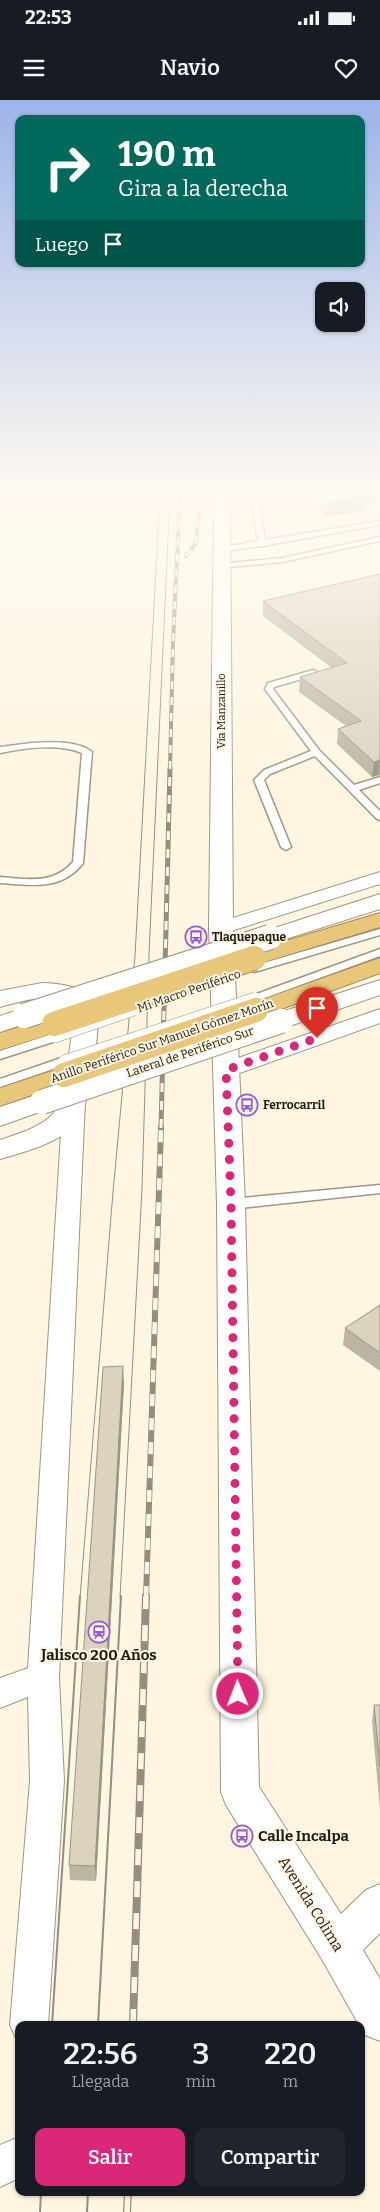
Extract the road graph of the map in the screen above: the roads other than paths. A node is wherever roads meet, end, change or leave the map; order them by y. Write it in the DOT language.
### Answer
graph roads {
  1 [pos="221,594"];
  2 [pos="314,673"];
  3 [pos="0,750"];
  4 [pos="316,752"];
  5 [pos="380,780"];
  6 [pos="352,789"];
  7 [pos="380,817"];
  8 [pos="286,846"];
  9 [pos="380,878"];
  10 [pos="0,880"];
  11 [pos="380,901"];
  12 [pos="380,920"];
  13 [pos="221,928"];
  14 [pos="380,932"];
  15 [pos="380,952"];
  16 [pos="254,964"];
  17 [pos="380,965"];
  18 [pos="380,987"];
  19 [pos="0,998"];
  20 [pos="256,1004"];
  21 [pos="380,1016"];
  22 [pos="0,1024"];
  23 [pos="54,1030"];
  24 [pos="0,1042"];
  25 [pos="0,1055"];
  26 [pos="64,1068"];
  27 [pos="226,1070"];
  28 [pos="0,1083"];
  29 [pos="0,1097"];
  30 [pos="74,1101"];
  31 [pos="0,1117"];
  32 [pos="0,1150"];
  33 [pos="380,1189"];
  34 [pos="231,1204"];
  35 [pos="43,1677"];
  36 [pos="0,1693"];
  37 [pos="380,1904"];
  38 [pos="338,1946"];
  39 [pos="380,2020"];
  40 [pos="29,2021"];
  41 [pos="15,2158"];
  42 [pos="0,2167"];
  1 -- 13 [label="street, Via Manzanillo"];
  2 -- 4 [label="lane"];
  3 -- 10 [label="lane"];
  4 -- 6 [label="lane"];
  4 -- 8 [label="lane"];
  5 -- 6 [label="lane"];
  6 -- 7 [label="lane"];
  9 -- 13 [label="street"];
  11 -- 22 [label="street, bridge"];
  12 -- 16 [label="highway"];
  13 -- 27 [label="street, Via Manzanillo"];
  14 -- 16 [label="lane, Mi Macro Periférico"];
  15 -- 20 [label="lane"];
  16 -- 23 [label="highway, bridge"];
  17 -- 20 [label="highway, Anillo Periférico Sur Manuel Gómez Morín"];
  18 -- 31 [label="street, Lateral de Periférico Sur, bridge"];
  19 -- 30 [label="street"];
  20 -- 26 [label="highway, Anillo Periférico Sur Manuel Gómez Morín, bridge"];
  21 -- 27 [label="street"];
  23 -- 24 [label="highway"];
  23 -- 25 [label="lane"];
  26 -- 28 [label="lane"];
  26 -- 29 [label="highway, Anillo Periférico Sur Manuel Gómez Morín"];
  27 -- 34 [label="street, Avenida Colima"];
  30 -- 32 [label="street"];
  30 -- 35 [label="street"];
  33 -- 34 [label="lane"];
  34 -- 38 [label="street, Avenida Colima"];
  35 -- 36 [label="street"];
  35 -- 40 [label="street"];
  37 -- 38 [label="street"];
  38 -- 39 [label="street, Avenida Colima"];
  41 -- 42 [label="street"];
}
